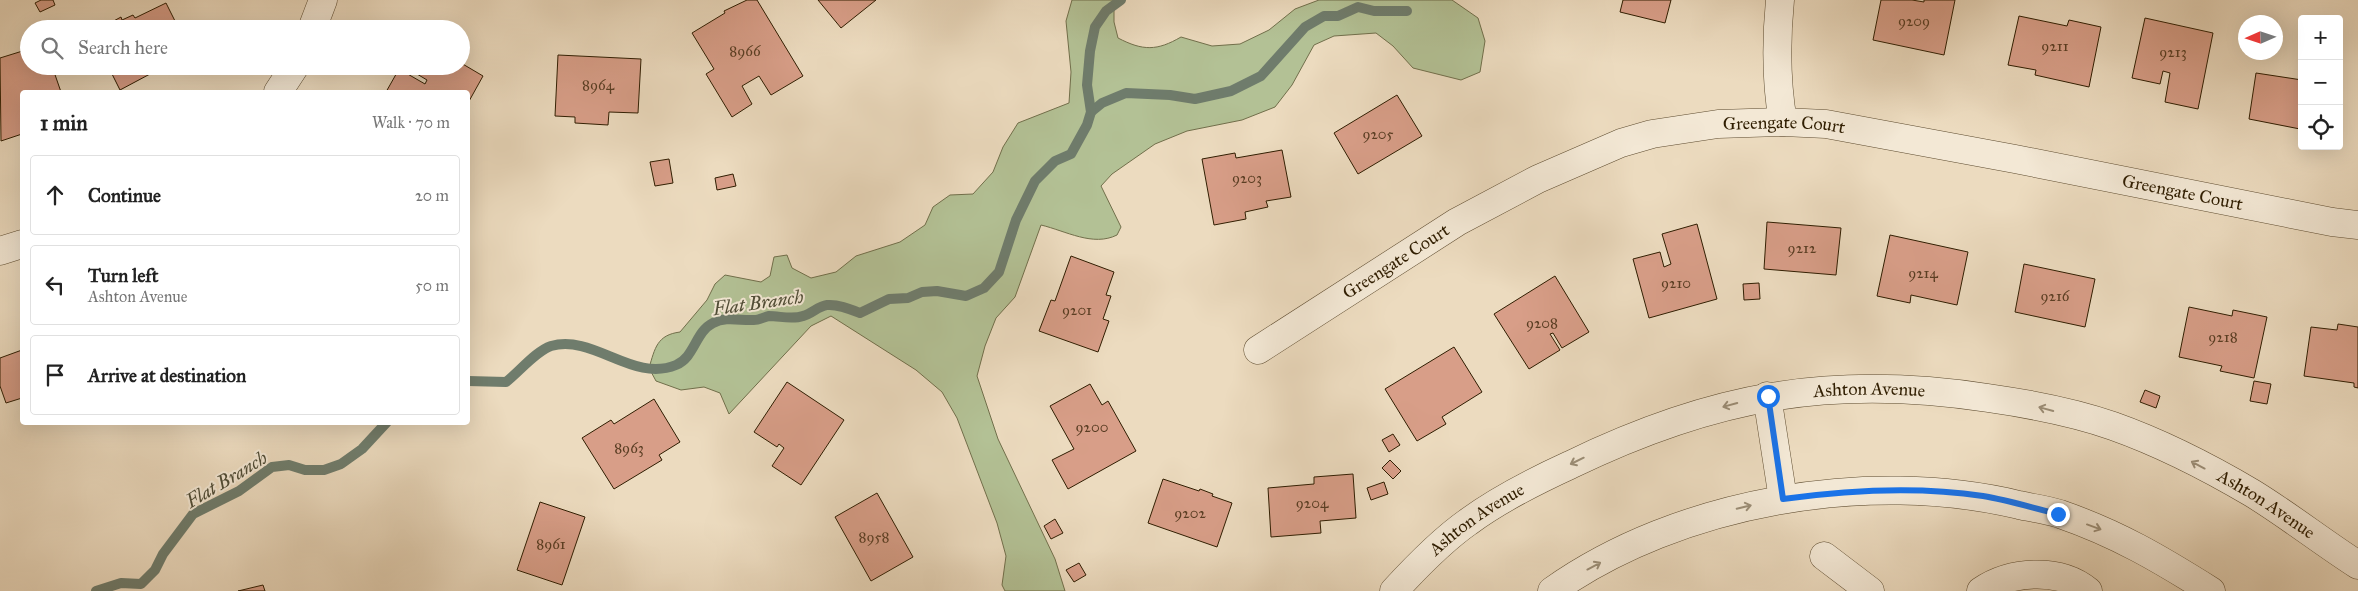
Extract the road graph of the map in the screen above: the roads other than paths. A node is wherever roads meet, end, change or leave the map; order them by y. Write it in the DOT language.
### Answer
graph roads {
  1 [pos="323,0"];
  2 [pos="1780,0"];
  3 [pos="315,20"];
  4 [pos="289,75"];
  5 [pos="279,90"];
  6 [pos="1783,122"];
  7 [pos="2358,225"];
  8 [pos="20,245"];
  9 [pos="0,251"];
  10 [pos="1258,350"];
  11 [pos="1768,396"];
  12 [pos="1783,499"];
  13 [pos="1824,556"];
  14 [pos="2358,565"];
  15 [pos="1394,591"];
  16 [pos="1552,591"];
  17 [pos="1870,591"];
  18 [pos="1981,591"];
  19 [pos="2088,591"];
  20 [pos="2211,591"];
  1 -- 3 [label="street"];
  2 -- 6 [label="street"];
  4 -- 5 [label="street"];
  6 -- 7 [label="street, Greengate Court"];
  6 -- 10 [label="street, Greengate Court"];
  8 -- 9 [label="street"];
  11 -- 12 [label="street"];
  14 -- 11 [label="street, Ashton Avenue, one-way"];
  11 -- 15 [label="street, Ashton Avenue, one-way"];
  16 -- 12 [label="street, one-way"];
  12 -- 20 [label="street, one-way"];
  13 -- 17 [label="street"];
  18 -- 19 [label="street"];
}
